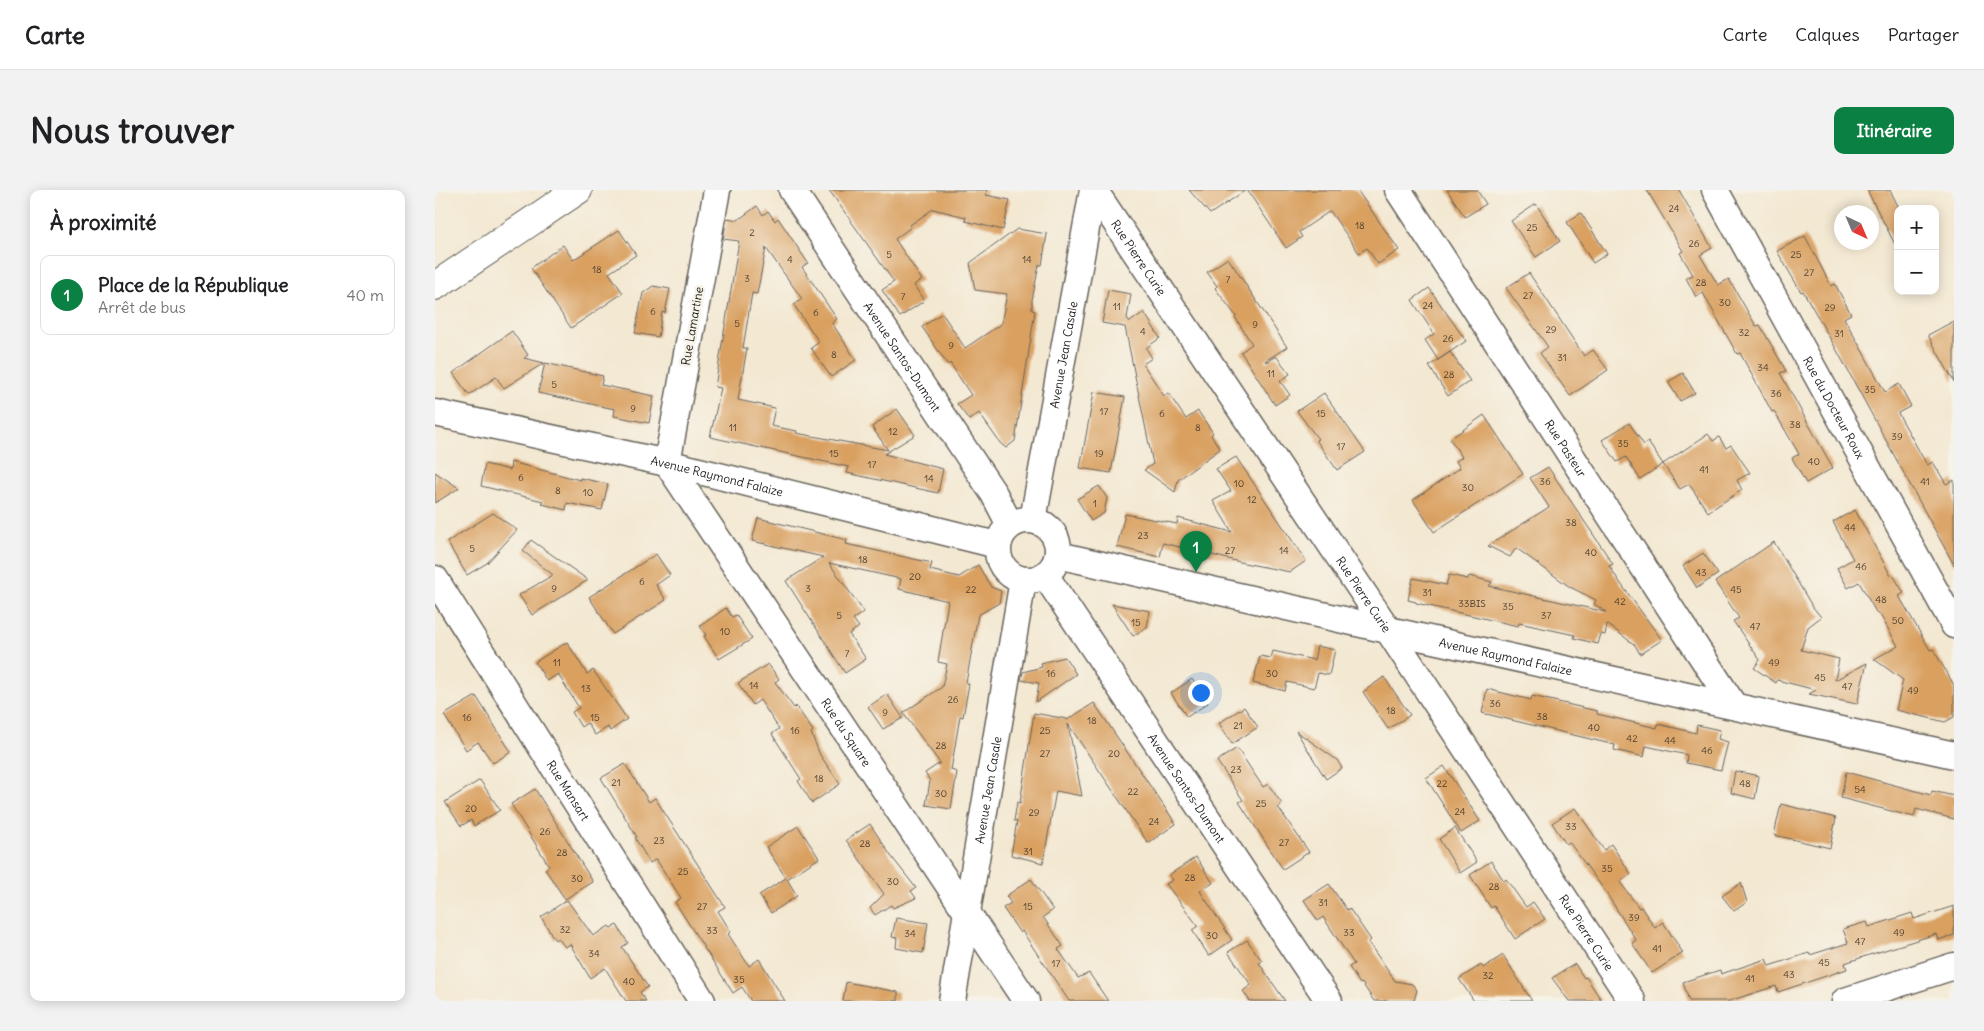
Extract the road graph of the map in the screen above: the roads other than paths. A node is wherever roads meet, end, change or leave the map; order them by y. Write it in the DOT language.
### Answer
graph roads {
  1 [pos="578,190"];
  2 [pos="717,190"];
  3 [pos="792,190"];
  4 [pos="1093,190"];
  5 [pos="1398,190"];
  6 [pos="1715,190"];
  7 [pos="435,286"];
  8 [pos="435,413"];
  9 [pos="667,463"];
  10 [pos="1013,530"];
  11 [pos="1042,570"];
  12 [pos="435,579"];
  13 [pos="1954,625"];
  14 [pos="1389,630"];
  15 [pos="1734,706"];
  16 [pos="1954,755"];
  17 [pos="967,912"];
  18 [pos="1954,966"];
  19 [pos="701,1001"];
  20 [pos="951,1001"];
  21 [pos="1026,1001"];
  22 [pos="1329,1001"];
  23 [pos="1632,1001"];
  24 [pos="1845,1001"];
  1 -- 7 [label="street"];
  2 -- 9 [label="street, Rue Lamartine"];
  3 -- 10 [label="street, Avenue Santos-Dumont"];
  4 -- 10 [label="street, Avenue Jean Casale"];
  4 -- 14 [label="street, Rue Pierre Curie"];
  5 -- 15 [label="street, Rue Pasteur"];
  6 -- 13 [label="street, Rue du Docteur Roux"];
  8 -- 9 [label="street, Avenue Raymond Falaize"];
  9 -- 10 [label="street, Avenue Raymond Falaize"];
  9 -- 17 [label="street, Rue du Square"];
  10 -- 11 [label="street"];
  10 -- 11 [label="street"];
  11 -- 14 [label="street, Avenue Raymond Falaize"];
  11 -- 17 [label="street, Avenue Jean Casale"];
  11 -- 22 [label="street, Avenue Santos-Dumont"];
  12 -- 19 [label="street, Rue Mansart"];
  14 -- 15 [label="street, Avenue Raymond Falaize"];
  14 -- 23 [label="street, Rue Pierre Curie"];
  15 -- 16 [label="street, Avenue Raymond Falaize"];
  17 -- 20 [label="street, Avenue Jean Casale"];
  17 -- 21 [label="street, Rue du Square"];
  18 -- 24 [label="street"];
}
